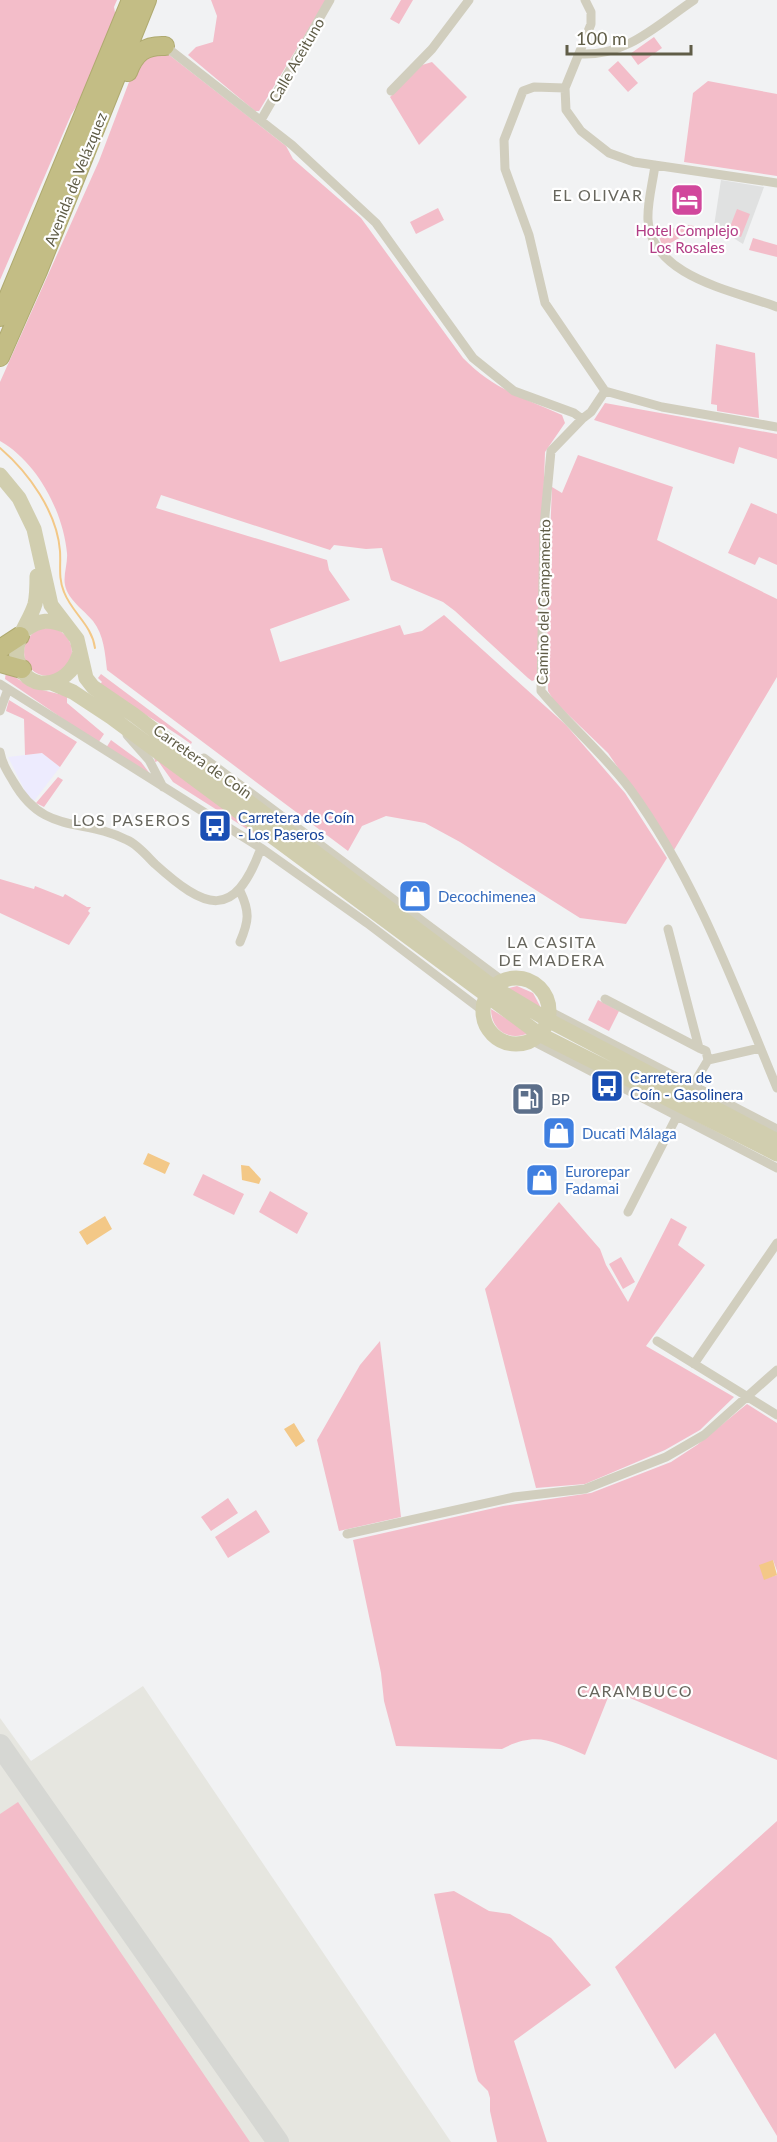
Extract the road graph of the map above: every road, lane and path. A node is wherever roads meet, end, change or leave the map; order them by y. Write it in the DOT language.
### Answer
graph roads {
  1 [pos="131,0"];
  2 [pos="147,0"];
  3 [pos="330,0"];
  4 [pos="468,0"];
  5 [pos="585,0"];
  6 [pos="694,0"];
  7 [pos="139,20"];
  8 [pos="165,46"];
  9 [pos="581,54"];
  10 [pos="566,88"];
  11 [pos="391,91"];
  12 [pos="261,120"];
  13 [pos="655,165"];
  14 [pos="79,169"];
  15 [pos="57,182"];
  16 [pos="777,183"];
  17 [pos="0,287"];
  18 [pos="777,307"];
  19 [pos="0,317"];
  20 [pos="0,357"];
  21 [pos="605,391"];
  22 [pos="582,419"];
  23 [pos="777,428"];
  24 [pos="0,475"];
  25 [pos="38,549"];
  26 [pos="67,627"];
  27 [pos="23,633"];
  28 [pos="0,650"];
  29 [pos="79,655"];
  30 [pos="0,663"];
  31 [pos="21,669"];
  32 [pos="51,683"];
  33 [pos="4,686"];
  34 [pos="0,711"];
  35 [pos="111,717"];
  36 [pos="0,752"];
  37 [pos="3,771"];
  38 [pos="164,787"];
  39 [pos="261,848"];
  40 [pos="240,891"];
  41 [pos="668,929"];
  42 [pos="240,942"];
  43 [pos="491,994"];
  44 [pos="605,999"];
  45 [pos="548,1016"];
  46 [pos="535,1037"];
  47 [pos="699,1048"];
  48 [pos="760,1048"];
  49 [pos="708,1060"];
  50 [pos="693,1085"];
  51 [pos="777,1088"];
  52 [pos="676,1116"];
  53 [pos="777,1129"];
  54 [pos="777,1141"];
  55 [pos="777,1154"];
  56 [pos="777,1168"];
  57 [pos="628,1212"];
  58 [pos="777,1243"];
  59 [pos="657,1341"];
  60 [pos="694,1364"];
  61 [pos="777,1370"];
  62 [pos="747,1396"];
  63 [pos="777,1415"];
  64 [pos="347,1534"];
  1 -- 15 [label="highway, Avenida de Velázquez"];
  2 -- 7 [label="highway, Avenida de Velázquez"];
  3 -- 12 [label="street, Calle Aceituno"];
  4 -- 11 [label="street"];
  5 -- 9 [label="street"];
  6 -- 9 [label="street"];
  7 -- 8 [label="highway"];
  7 -- 14 [label="highway, Avenida de Velázquez"];
  8 -- 12 [label="street"];
  8 -- 14 [label="highway"];
  9 -- 10 [label="street"];
  10 -- 13 [label="street"];
  10 -- 21 [label="street"];
  12 -- 22 [label="street"];
  13 -- 16 [label="street"];
  13 -- 18 [label="street"];
  14 -- 20 [label="highway, Avenida de Velázquez"];
  15 -- 17 [label="highway"];
  15 -- 19 [label="highway, Avenida de Velázquez"];
  21 -- 22 [label="street, Camino del Campamento"];
  21 -- 23 [label="street"];
  22 -- 48 [label="street, Camino del Campamento"];
  24 -- 25 [label="main road"];
  25 -- 26 [label="main road"];
  25 -- 27 [label="main road"];
  26 -- 27 [label="main road"];
  26 -- 29 [label="main road"];
  27 -- 28 [label="highway"];
  27 -- 31 [label="main road"];
  29 -- 32 [label="main road"];
  29 -- 43 [label="main road"];
  30 -- 31 [label="highway"];
  31 -- 32 [label="main road"];
  32 -- 35 [label="main road"];
  33 -- 34 [label="street"];
  33 -- 38 [label="street, Carretera de Coín"];
  35 -- 38 [label="street, Carretera de Coín"];
  35 -- 43 [label="main road"];
  36 -- 37 [label="street"];
  37 -- 40 [label="street"];
  38 -- 39 [label="street, Carretera de Coín"];
  39 -- 40 [label="street"];
  39 -- 43 [label="street, Carretera de Coín"];
  40 -- 42 [label="street"];
  41 -- 47 [label="street"];
  43 -- 45 [label="main road"];
  43 -- 45 [label="main road"];
  43 -- 46 [label="main road"];
  43 -- 46 [label="main road"];
  44 -- 47 [label="street"];
  45 -- 46 [label="main road"];
  45 -- 50 [label="street"];
  45 -- 54 [label="main road"];
  46 -- 52 [label="street"];
  46 -- 55 [label="main road"];
  47 -- 49 [label="street"];
  48 -- 49 [label="street"];
  48 -- 51 [label="street, Camino del Campamento"];
  49 -- 50 [label="street"];
  50 -- 53 [label="street"];
  52 -- 56 [label="street"];
  52 -- 57 [label="street"];
  58 -- 60 [label="street"];
  59 -- 60 [label="street"];
  60 -- 62 [label="street"];
  61 -- 62 [label="street"];
  62 -- 63 [label="street"];
  62 -- 64 [label="street"];
}
